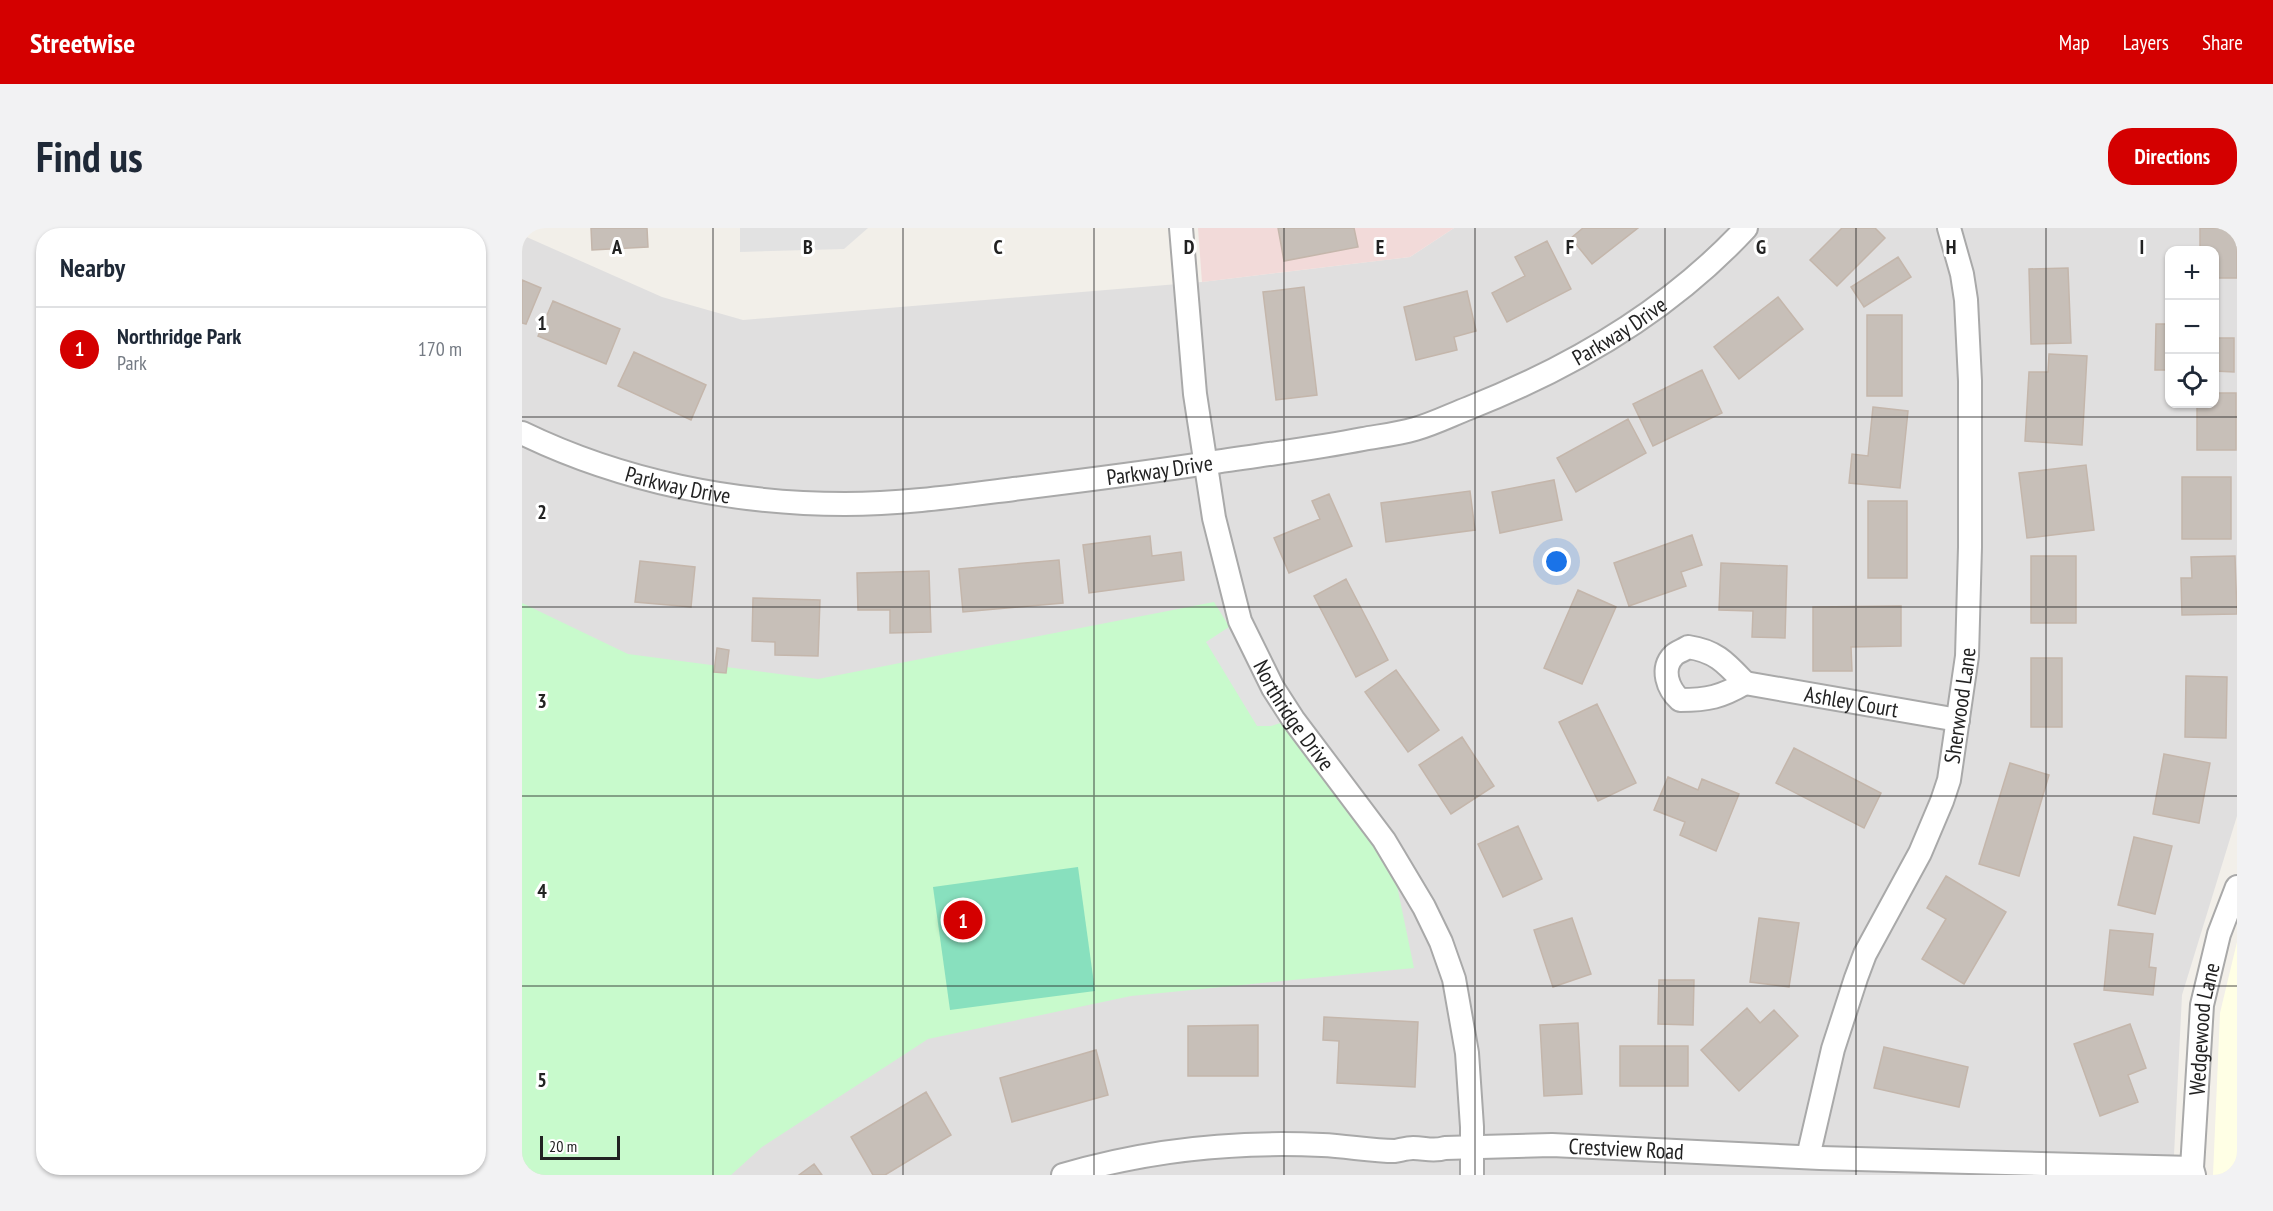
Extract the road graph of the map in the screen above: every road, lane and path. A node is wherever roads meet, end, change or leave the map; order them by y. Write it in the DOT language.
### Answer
graph roads {
  1 [pos="1181,228"];
  2 [pos="1746,228"];
  3 [pos="1949,228"];
  4 [pos="522,433"];
  5 [pos="1205,463"];
  6 [pos="1745,683"];
  7 [pos="1958,720"];
  8 [pos="2237,887"];
  9 [pos="1472,1147"];
  10 [pos="1808,1157"];
  11 [pos="2193,1172"];
  12 [pos="1063,1175"];
  13 [pos="1472,1175"];
  1 -- 5 [label="street, Northridge Drive"];
  2 -- 5 [label="street, Parkway Drive"];
  3 -- 7 [label="street, Sherwood Lane"];
  4 -- 5 [label="street, Parkway Drive"];
  5 -- 9 [label="street, Northridge Drive"];
  6 -- 7 [label="street, Ashley Court"];
  7 -- 10 [label="street, Sherwood Lane"];
  8 -- 11 [label="street, Wedgewood Lane"];
  9 -- 10 [label="street, Crestview Road"];
  9 -- 12 [label="street, Crestview Road"];
  9 -- 13 [label="street, Northridge Drive"];
  10 -- 11 [label="street, Crestview Road"];
}
